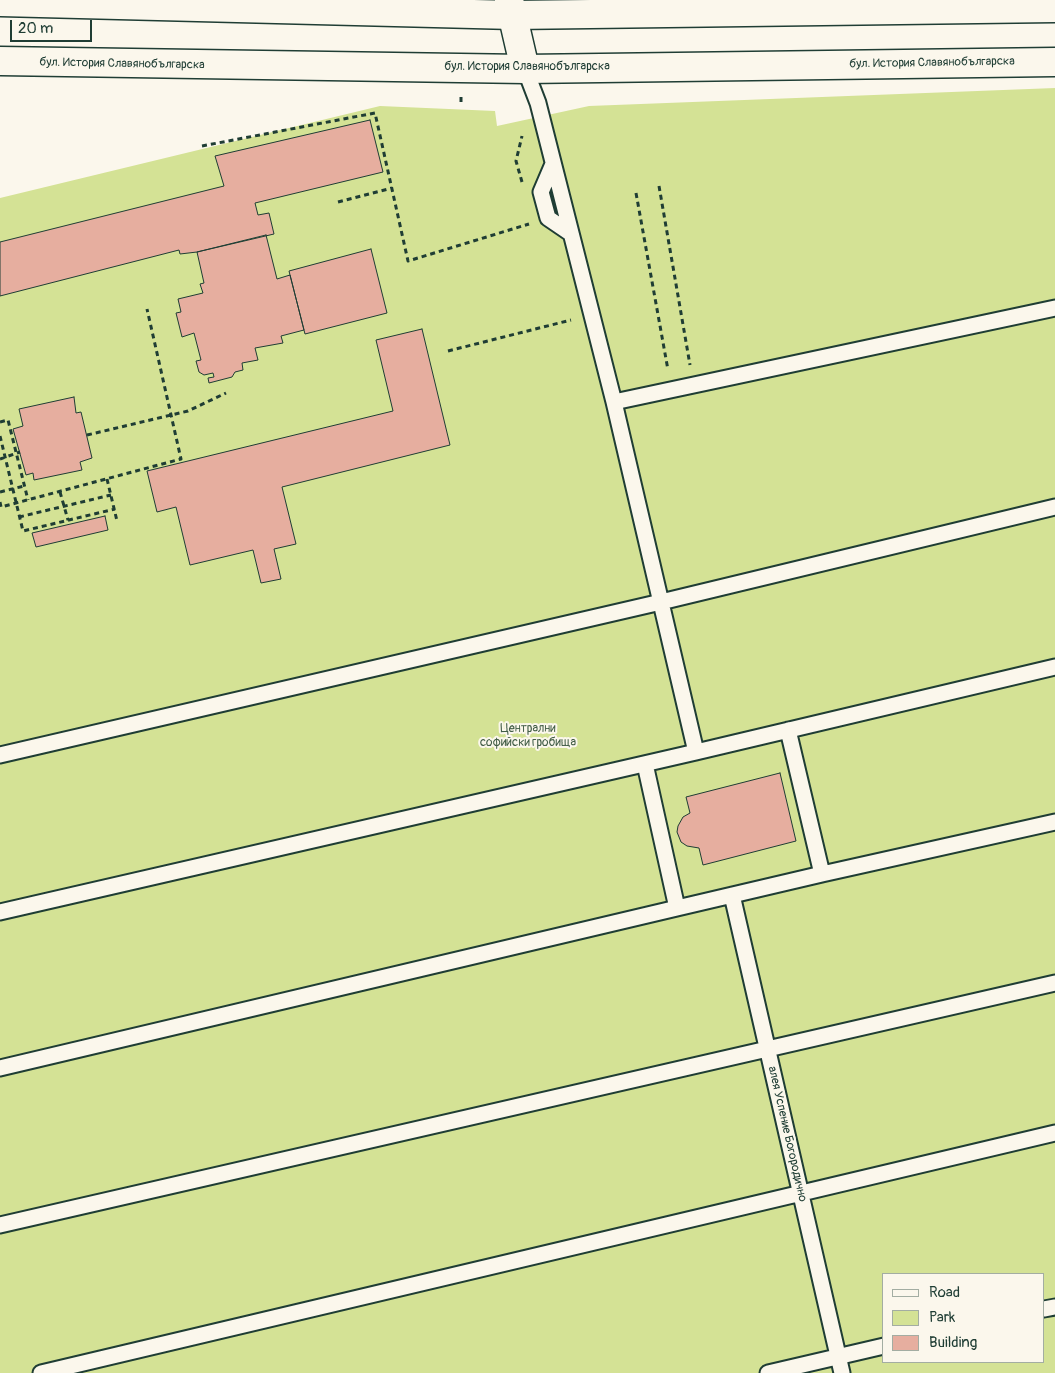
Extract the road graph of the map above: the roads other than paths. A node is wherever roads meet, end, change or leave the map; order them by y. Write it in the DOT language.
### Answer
graph roads {
  1 [pos="624,0"];
  2 [pos="0,2"];
  3 [pos="511,8"];
  4 [pos="1055,8"];
  5 [pos="573,14"];
  6 [pos="0,61"];
  7 [pos="1055,62"];
  8 [pos="525,69"];
  9 [pos="553,164"];
  10 [pos="570,233"];
  11 [pos="1055,308"];
  12 [pos="614,402"];
  13 [pos="1055,508"];
  14 [pos="661,602"];
  15 [pos="1055,667"];
  16 [pos="788,730"];
  17 [pos="696,752"];
  18 [pos="0,755"];
  19 [pos="645,764"];
  20 [pos="1055,822"];
  21 [pos="822,874"];
  22 [pos="732,895"];
  23 [pos="677,908"];
  24 [pos="0,912"];
  25 [pos="1055,983"];
  26 [pos="767,1049"];
  27 [pos="0,1068"];
  28 [pos="1055,1133"];
  29 [pos="800,1192"];
  30 [pos="0,1225"];
  31 [pos="882,1346"];
  32 [pos="838,1357"];
  33 [pos="41,1373"];
  34 [pos="768,1373"];
  35 [pos="842,1373"];
  1 -- 5 [label="main road"];
  2 -- 3 [label="main road"];
  3 -- 5 [label="main road"];
  3 -- 8 [label="main road"];
  4 -- 5 [label="main road"];
  6 -- 8 [label="main road, бул. История Славянобългарска"];
  7 -- 8 [label="main road, бул. История Славянобългарска"];
  8 -- 9 [label="lane"];
  9 -- 10 [label="lane"];
  9 -- 10 [label="lane"];
  10 -- 12 [label="lane"];
  11 -- 12 [label="lane"];
  12 -- 14 [label="lane"];
  13 -- 14 [label="lane"];
  14 -- 17 [label="lane"];
  14 -- 18 [label="lane"];
  15 -- 16 [label="lane"];
  16 -- 17 [label="lane"];
  16 -- 21 [label="lane"];
  17 -- 19 [label="lane"];
  19 -- 23 [label="lane"];
  19 -- 24 [label="lane"];
  20 -- 21 [label="lane"];
  21 -- 22 [label="lane"];
  22 -- 23 [label="lane"];
  22 -- 26 [label="lane, алея Успение Богородично"];
  23 -- 27 [label="lane"];
  25 -- 26 [label="lane"];
  26 -- 29 [label="lane, алея Успение Богородично"];
  26 -- 30 [label="lane"];
  28 -- 29 [label="lane"];
  29 -- 32 [label="lane, алея Успение Богородично"];
  29 -- 33 [label="lane"];
  31 -- 32 [label="lane"];
  32 -- 34 [label="lane"];
  32 -- 35 [label="lane, алея Успение Богородично"];
}
